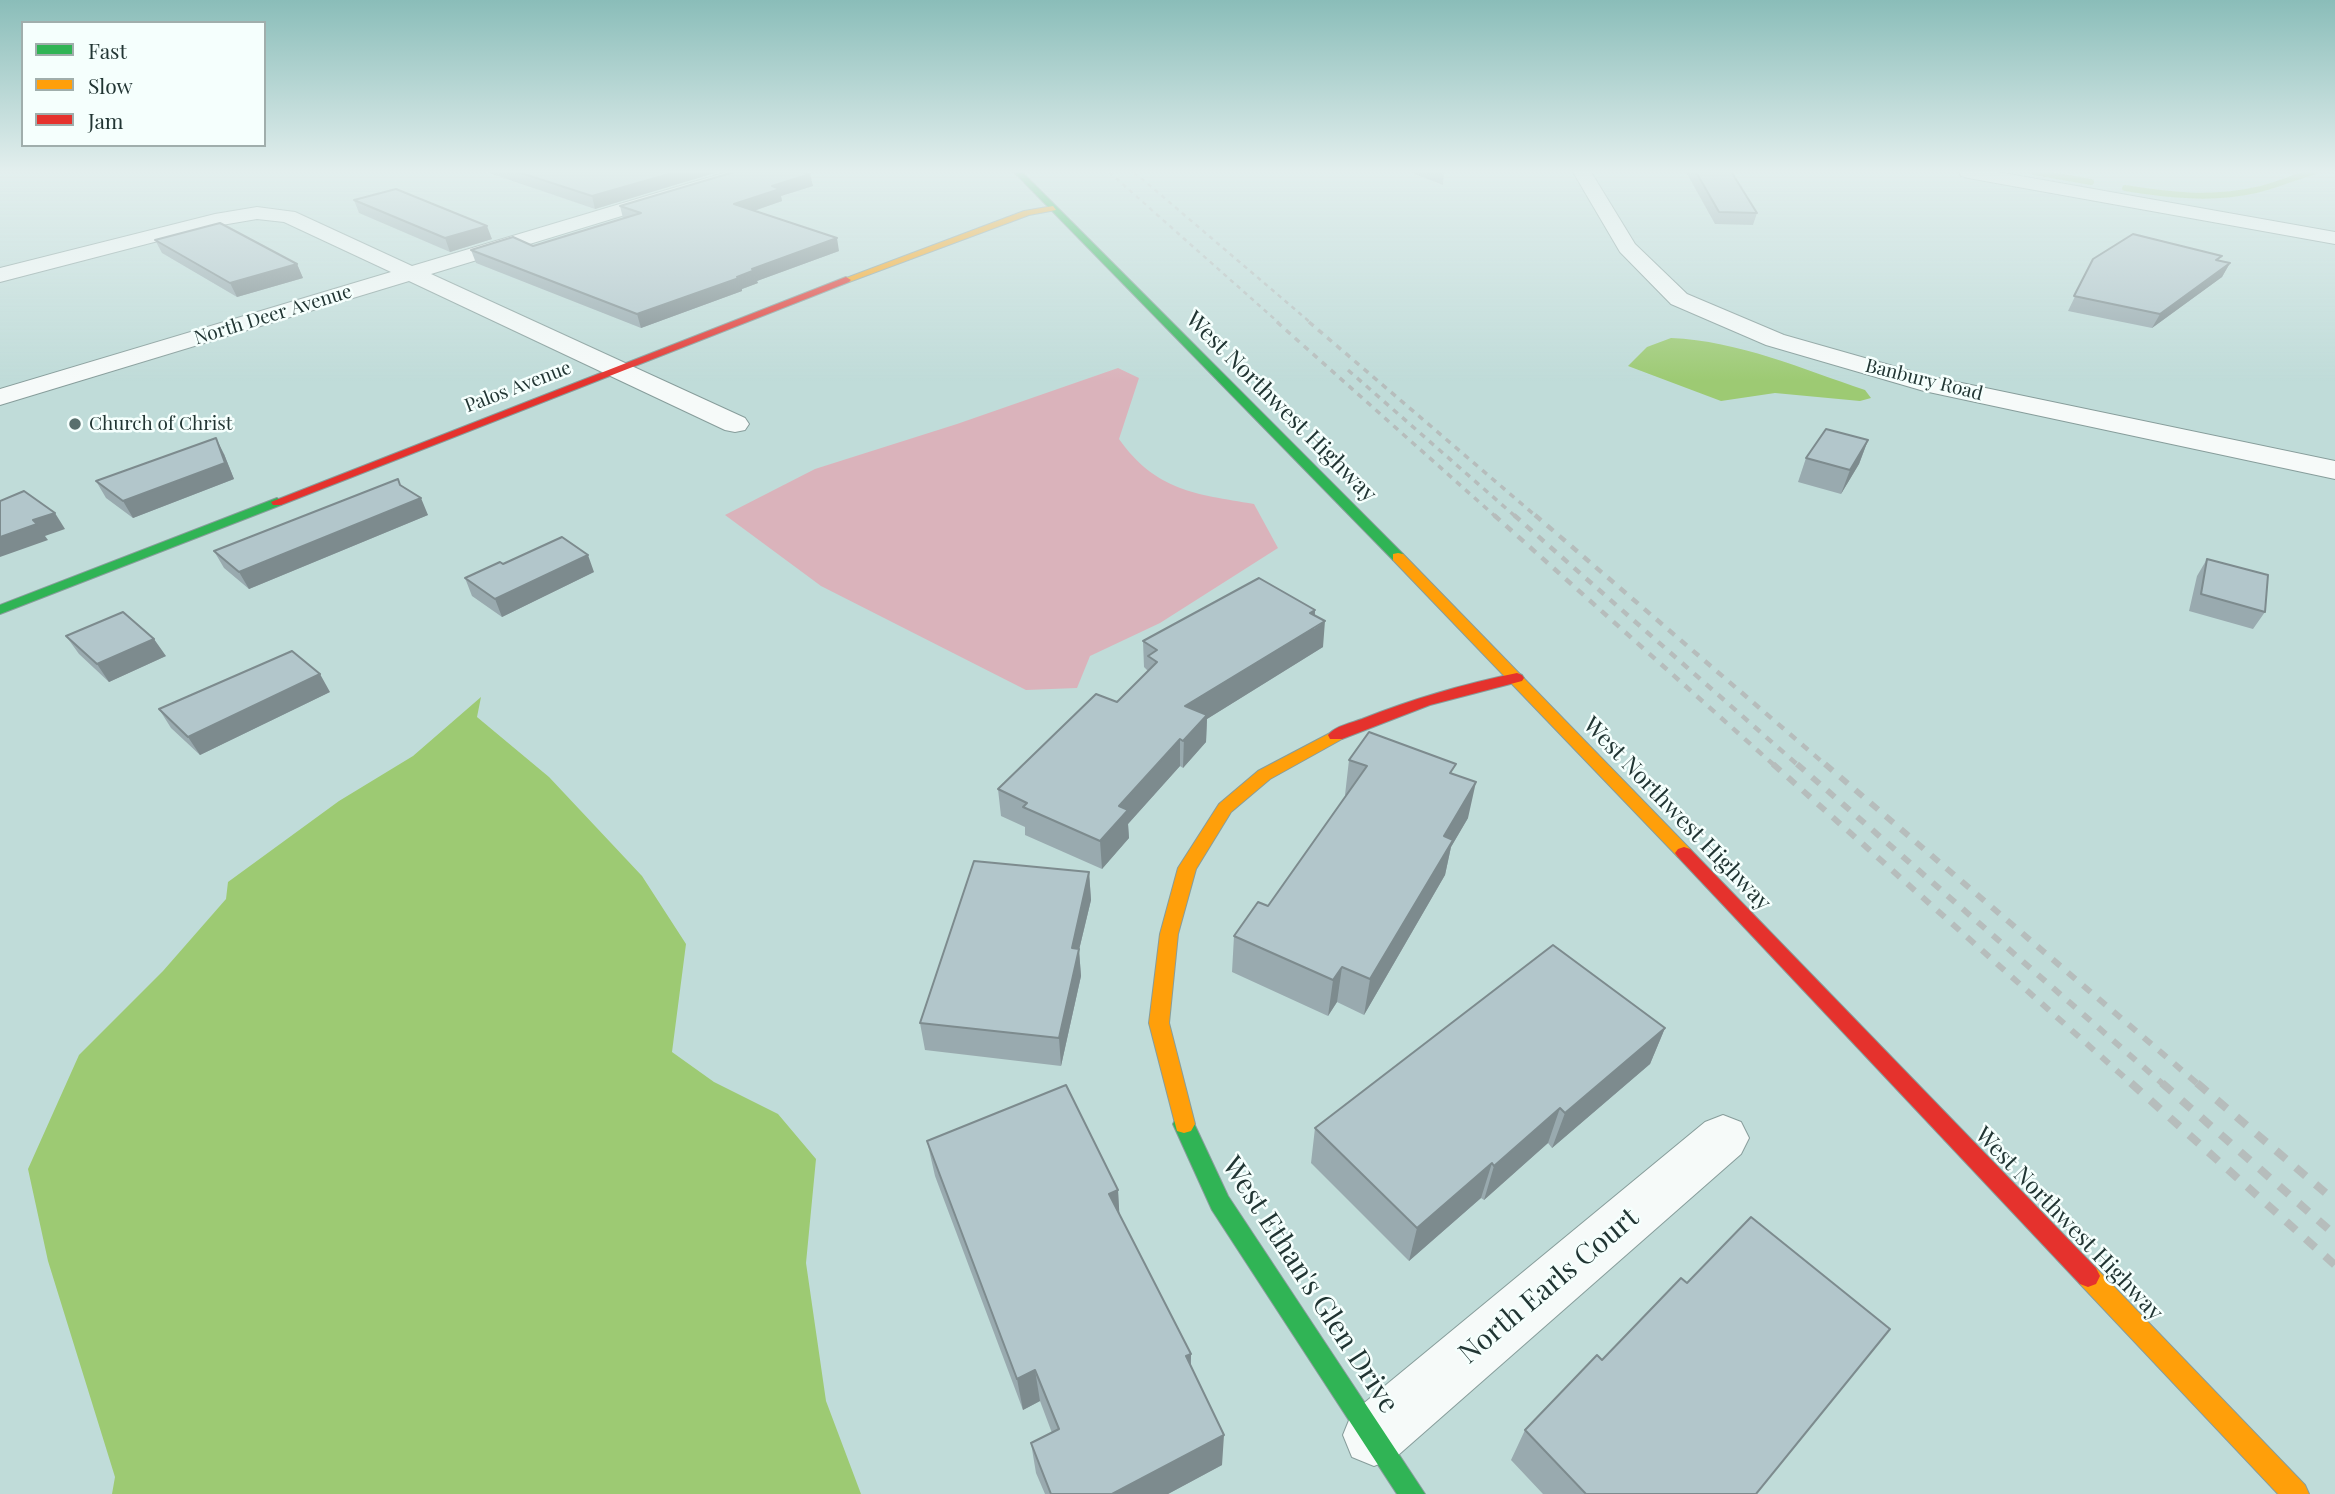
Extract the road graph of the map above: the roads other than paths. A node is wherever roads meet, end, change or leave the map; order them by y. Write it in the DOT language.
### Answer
graph roads {
  1 [pos="130,242"];
  2 [pos="343,242"];
  3 [pos="517,242"];
  4 [pos="946,242"];
  5 [pos="1086,242"];
  6 [pos="1622,242"];
  7 [pos="411,274"];
  8 [pos="0,275"];
  9 [pos="619,370"];
  10 [pos="0,397"];
  11 [pos="735,424"];
  12 [pos="2335,470"];
  13 [pos="0,610"];
  14 [pos="1517,678"];
  15 [pos="1723,1138"];
  16 [pos="1374,1435"];
  17 [pos="1412,1494"];
  18 [pos="2296,1494"];
  1 -- 8 [label="street"];
  2 -- 7 [label="street"];
  3 -- 7 [label="street, North Deer Avenue"];
  4 -- 9 [label="street, Palos Avenue"];
  5 -- 14 [label="street, West Northwest Highway"];
  6 -- 12 [label="street, Banbury Road"];
  7 -- 9 [label="street"];
  7 -- 10 [label="street, North Deer Avenue"];
  9 -- 11 [label="street"];
  9 -- 13 [label="street, Palos Avenue"];
  14 -- 16 [label="street, West Ethan's Glen Drive"];
  14 -- 18 [label="street, West Northwest Highway"];
  15 -- 16 [label="street, North Earls Court"];
  16 -- 17 [label="street, West Ethan's Glen Drive"];
}
